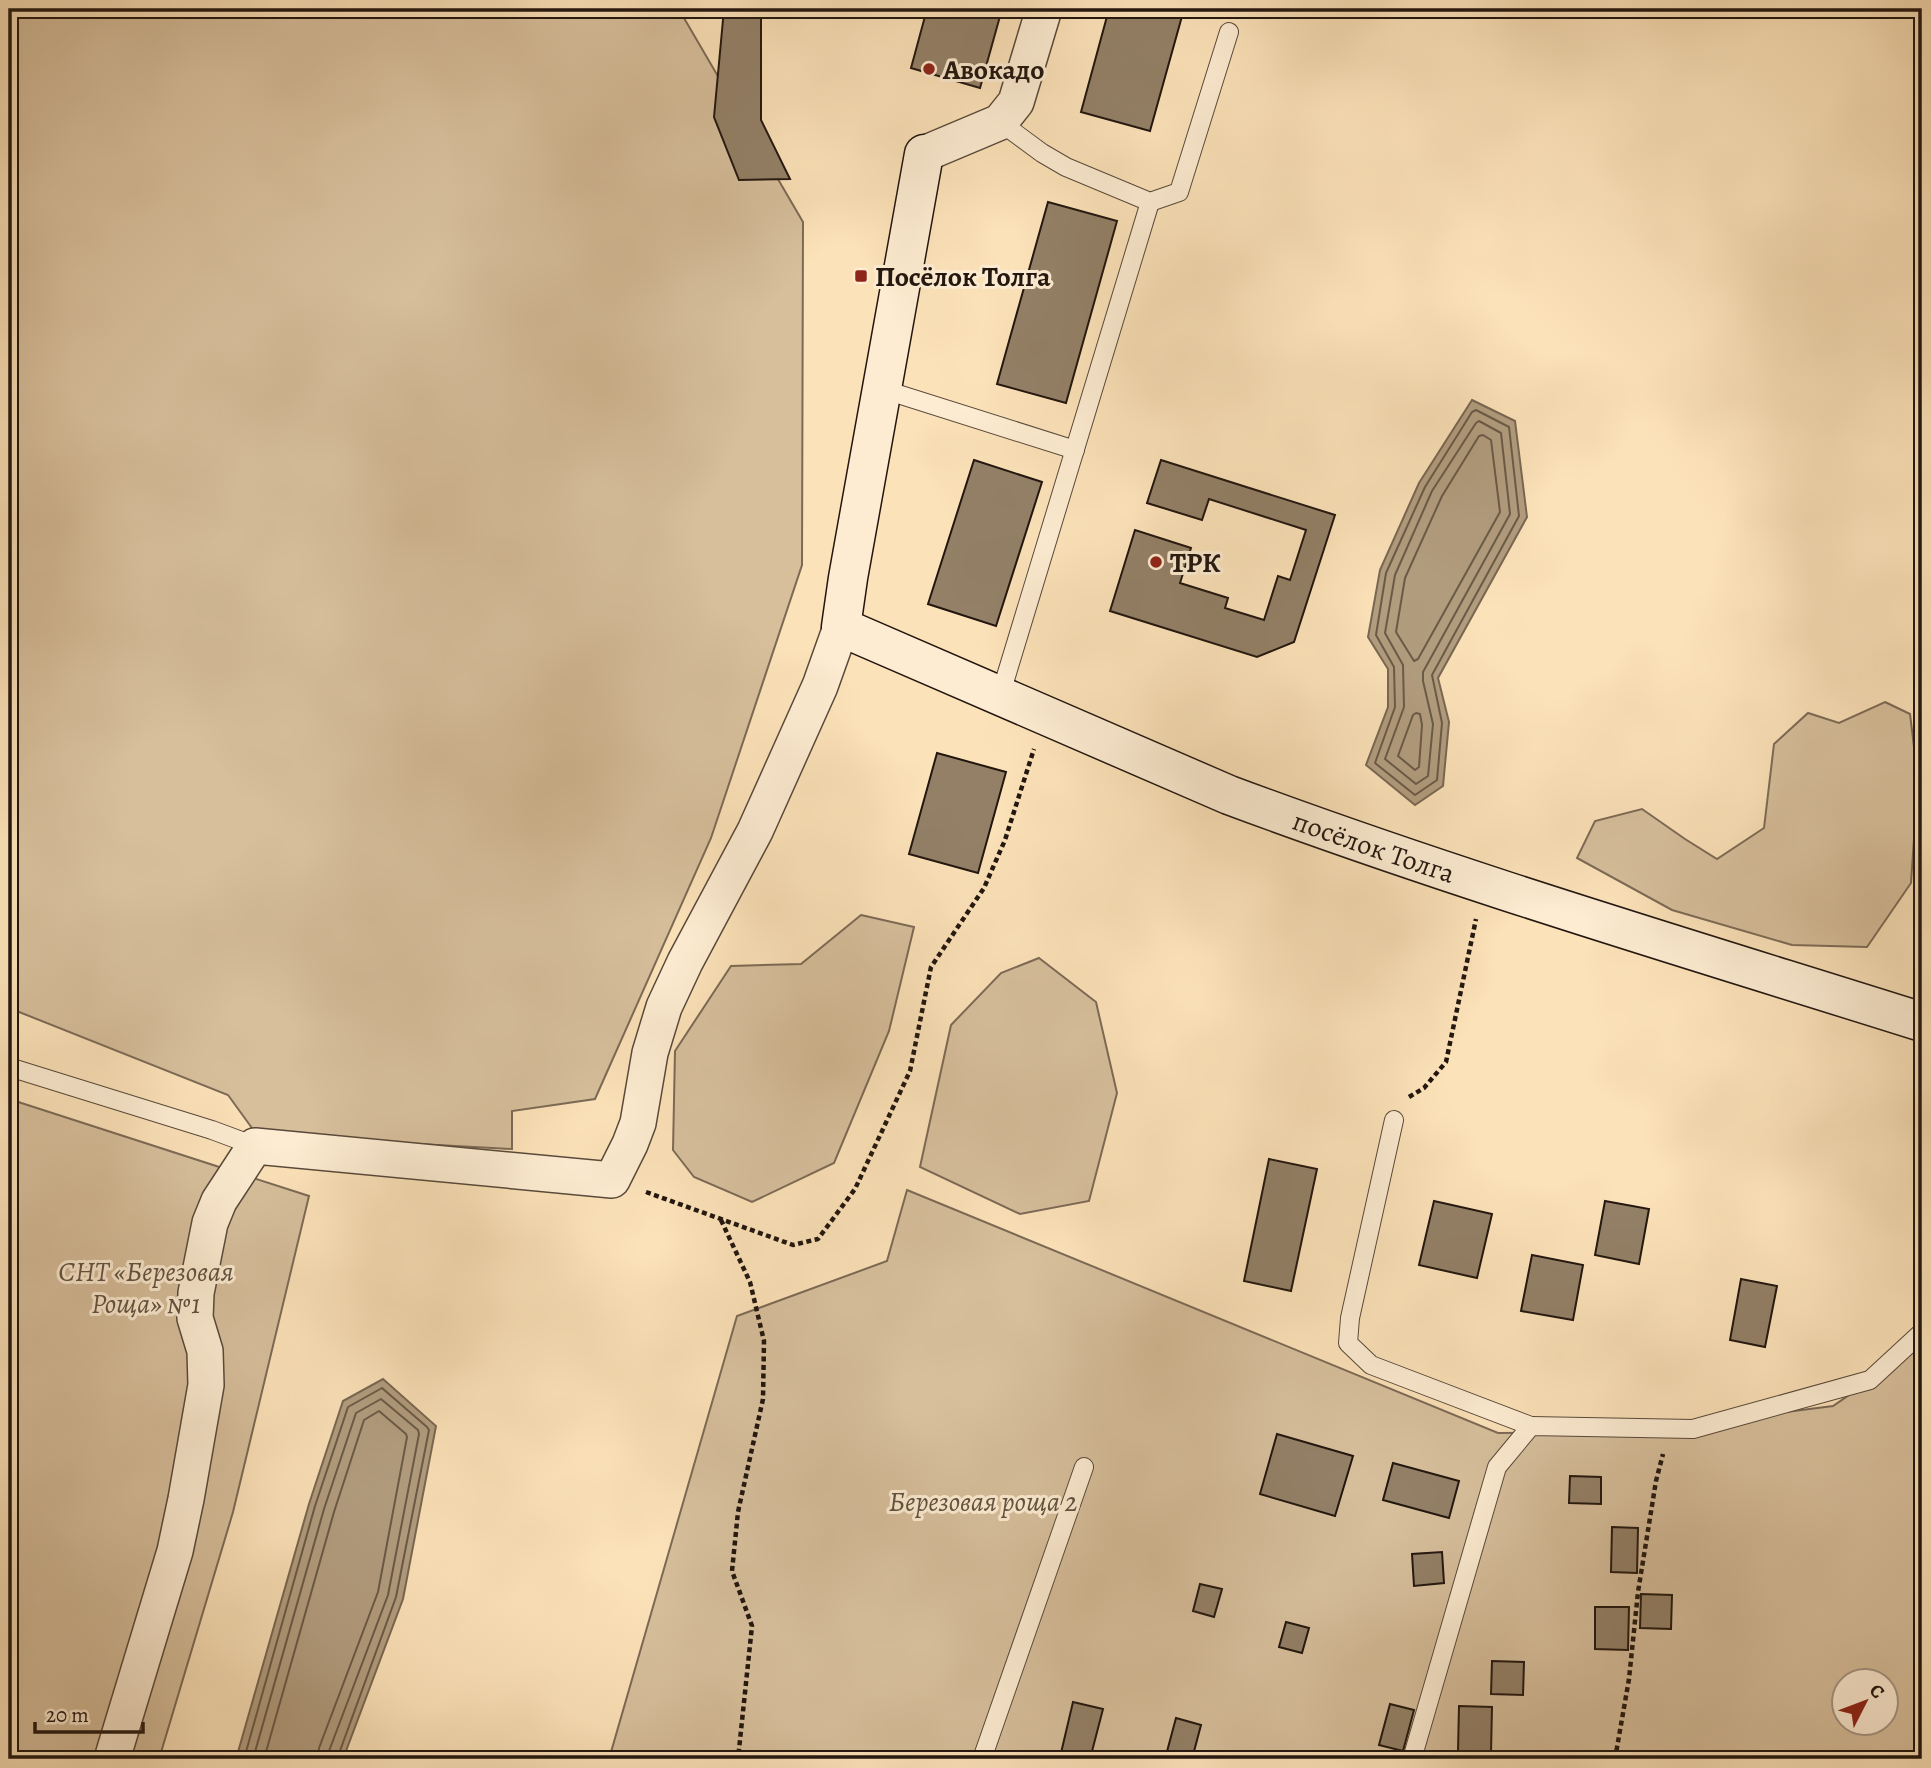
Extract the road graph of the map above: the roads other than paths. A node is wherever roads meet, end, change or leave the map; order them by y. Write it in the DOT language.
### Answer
graph roads {
  1 [pos="1044,9"];
  2 [pos="1229,32"];
  3 [pos="1000,122"];
  4 [pos="924,155"];
  5 [pos="1150,202"];
  6 [pos="882,389"];
  7 [pos="1075,450"];
  8 [pos="841,627"];
  9 [pos="1000,696"];
  10 [pos="1922,1022"];
  11 [pos="9,1067"];
  12 [pos="1394,1120"];
  13 [pos="255,1146"];
  14 [pos="1922,1332"];
  15 [pos="1531,1426"];
  16 [pos="1084,1467"];
  17 [pos="112,1759"];
  18 [pos="982,1759"];
  19 [pos="1412,1759"];
  1 -- 3 [label="street"];
  2 -- 5 [label="lane"];
  3 -- 4 [label="street"];
  3 -- 5 [label="lane"];
  4 -- 6 [label="street"];
  5 -- 7 [label="lane"];
  6 -- 7 [label="lane"];
  6 -- 8 [label="street"];
  7 -- 9 [label="lane"];
  8 -- 9 [label="street, посёлок Толга"];
  8 -- 13 [label="street"];
  9 -- 10 [label="street, посёлок Толга"];
  11 -- 13 [label="lane"];
  12 -- 15 [label="lane"];
  13 -- 17 [label="street"];
  14 -- 15 [label="lane"];
  15 -- 19 [label="lane"];
  16 -- 18 [label="lane"];
}
